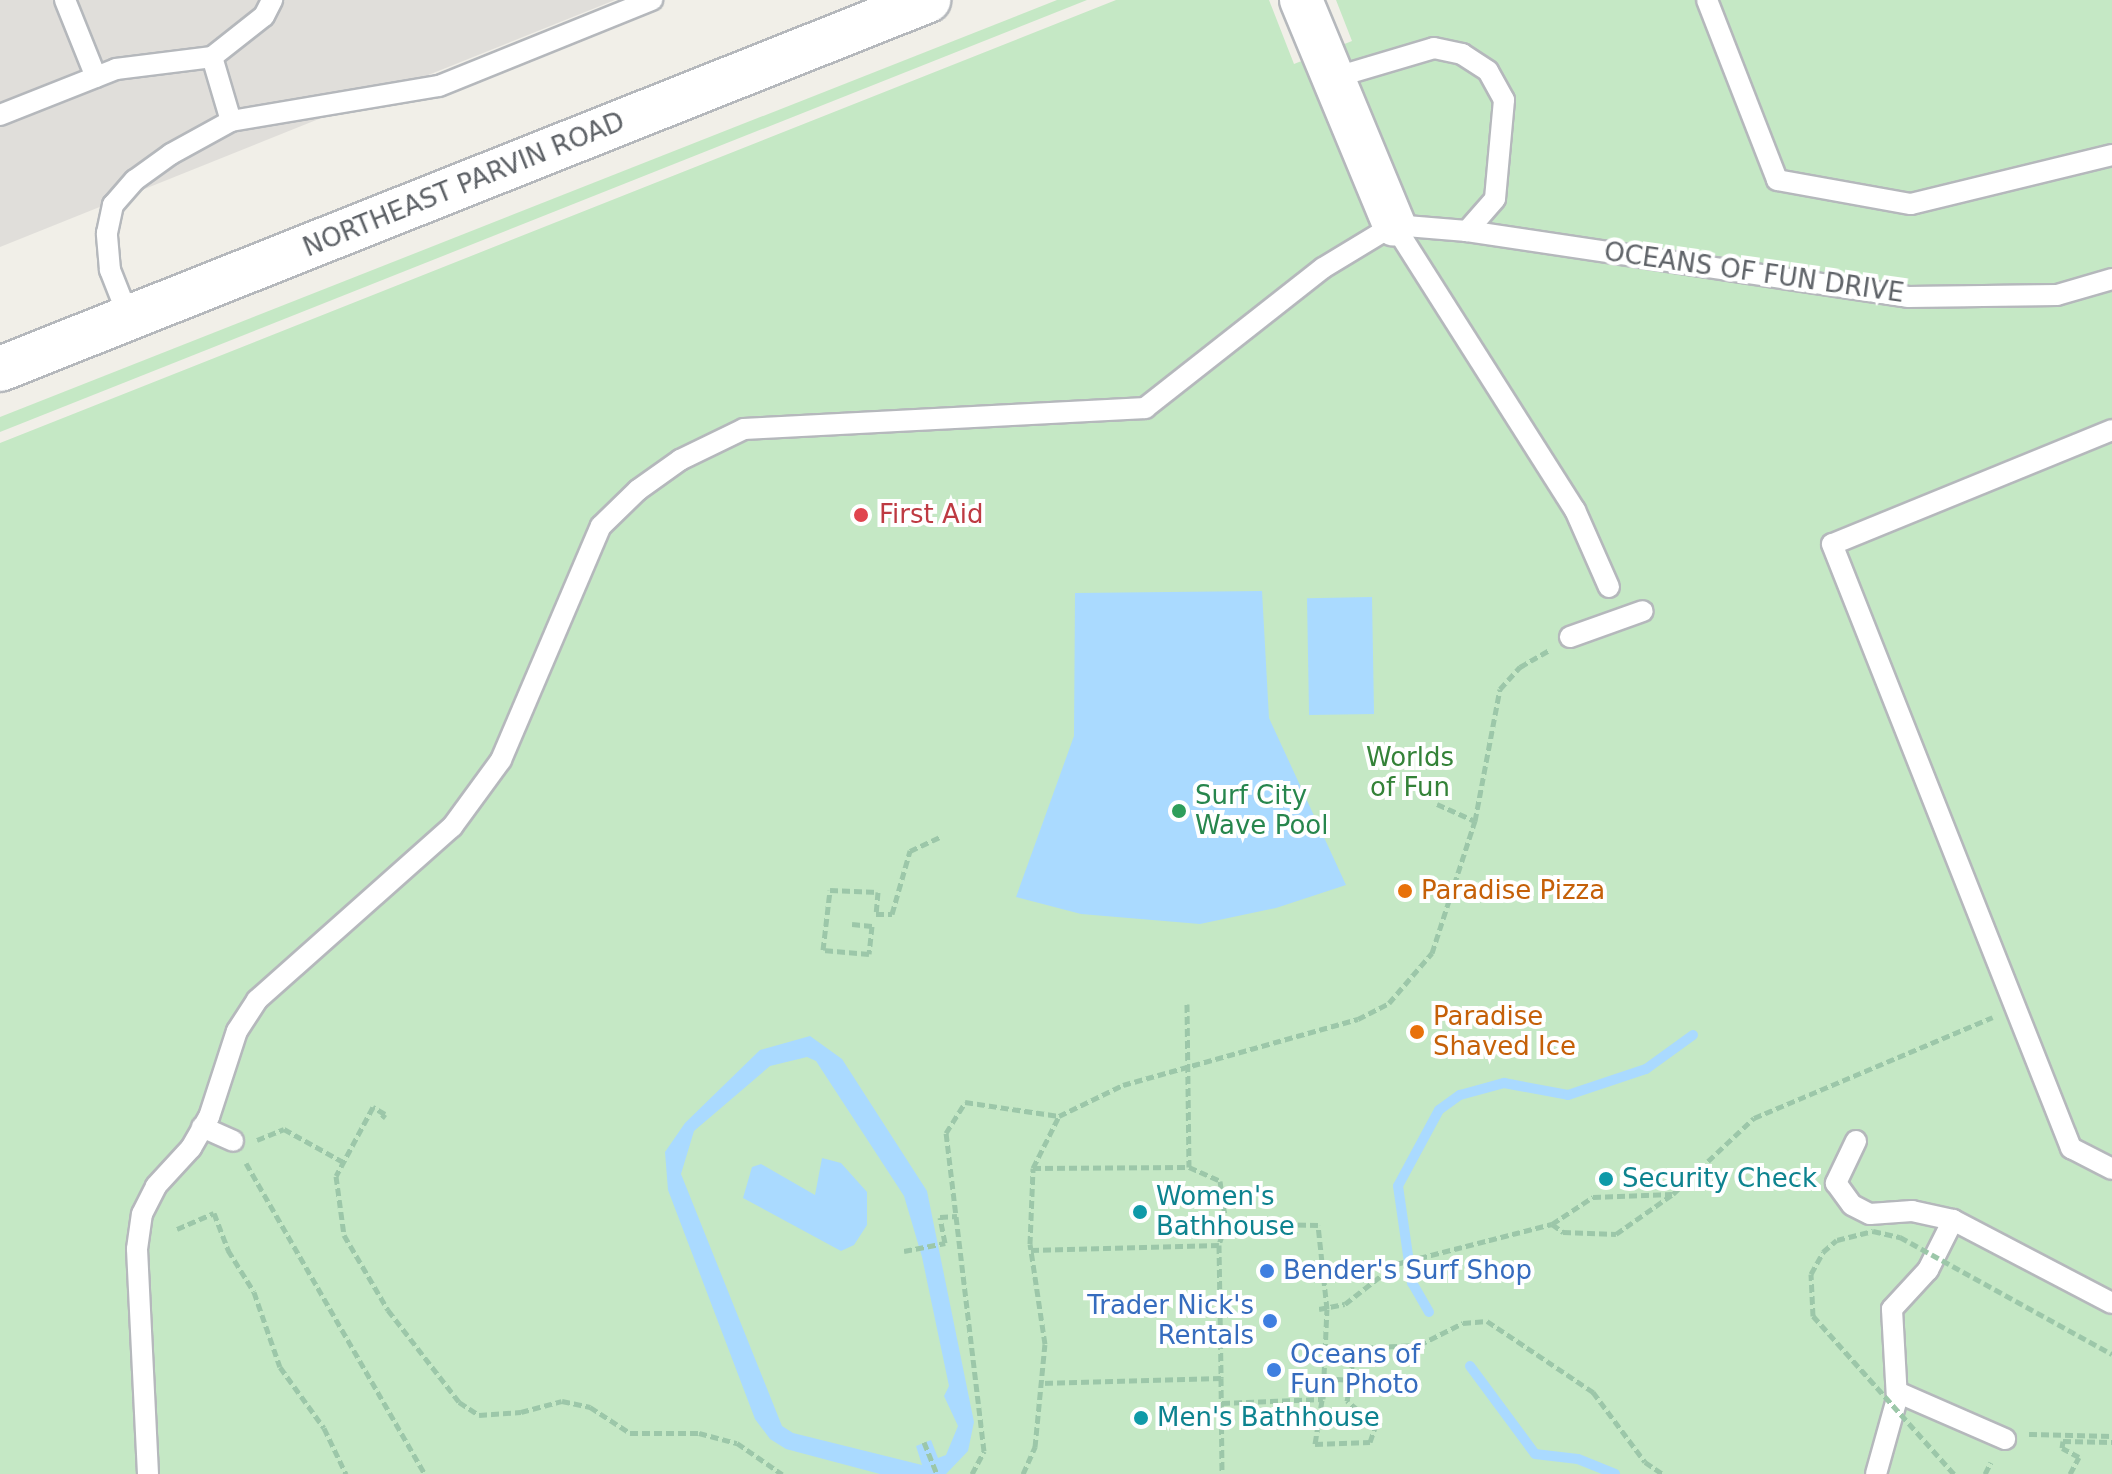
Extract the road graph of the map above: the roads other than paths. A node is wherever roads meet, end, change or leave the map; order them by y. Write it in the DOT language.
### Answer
graph roads {
  1 [pos="65,0"];
  2 [pos="272,0"];
  3 [pos="652,0"];
  4 [pos="1301,0"];
  5 [pos="1707,0"];
  6 [pos="914,3"];
  7 [pos="212,57"];
  8 [pos="96,77"];
  9 [pos="1333,78"];
  10 [pos="0,115"];
  11 [pos="231,121"];
  12 [pos="2112,155"];
  13 [pos="1394,225"];
  14 [pos="1467,231"];
  15 [pos="2112,279"];
  16 [pos="129,318"];
  17 [pos="0,369"];
  18 [pos="2112,430"];
  19 [pos="1609,587"];
  20 [pos="1643,611"];
  21 [pos="1570,637"];
  22 [pos="202,1127"];
  23 [pos="1856,1141"];
  24 [pos="235,1145"];
  25 [pos="2112,1169"];
  26 [pos="1953,1220"];
  27 [pos="2112,1303"];
  28 [pos="1897,1392"];
  29 [pos="2005,1439"];
  30 [pos="148,1474"];
  31 [pos="1876,1474"];
  1 -- 8 [label="lane"];
  2 -- 7 [label="lane"];
  3 -- 11 [label="lane"];
  4 -- 9 [label="street"];
  5 -- 12 [label="lane"];
  6 -- 16 [label="street, NORTHEAST PARVIN ROAD"];
  7 -- 8 [label="lane"];
  7 -- 11 [label="lane"];
  8 -- 10 [label="lane"];
  9 -- 13 [label="street"];
  9 -- 14 [label="lane"];
  11 -- 16 [label="lane"];
  13 -- 14 [label="lane, OCEANS OF FUN DRIVE"];
  13 -- 19 [label="lane"];
  13 -- 22 [label="lane"];
  14 -- 15 [label="lane, OCEANS OF FUN DRIVE"];
  16 -- 17 [label="street, NORTHEAST PARVIN ROAD"];
  18 -- 25 [label="lane"];
  20 -- 21 [label="lane"];
  22 -- 24 [label="lane"];
  22 -- 30 [label="lane"];
  23 -- 26 [label="lane"];
  26 -- 27 [label="lane"];
  26 -- 28 [label="lane"];
  28 -- 29 [label="lane"];
  28 -- 31 [label="lane"];
}
